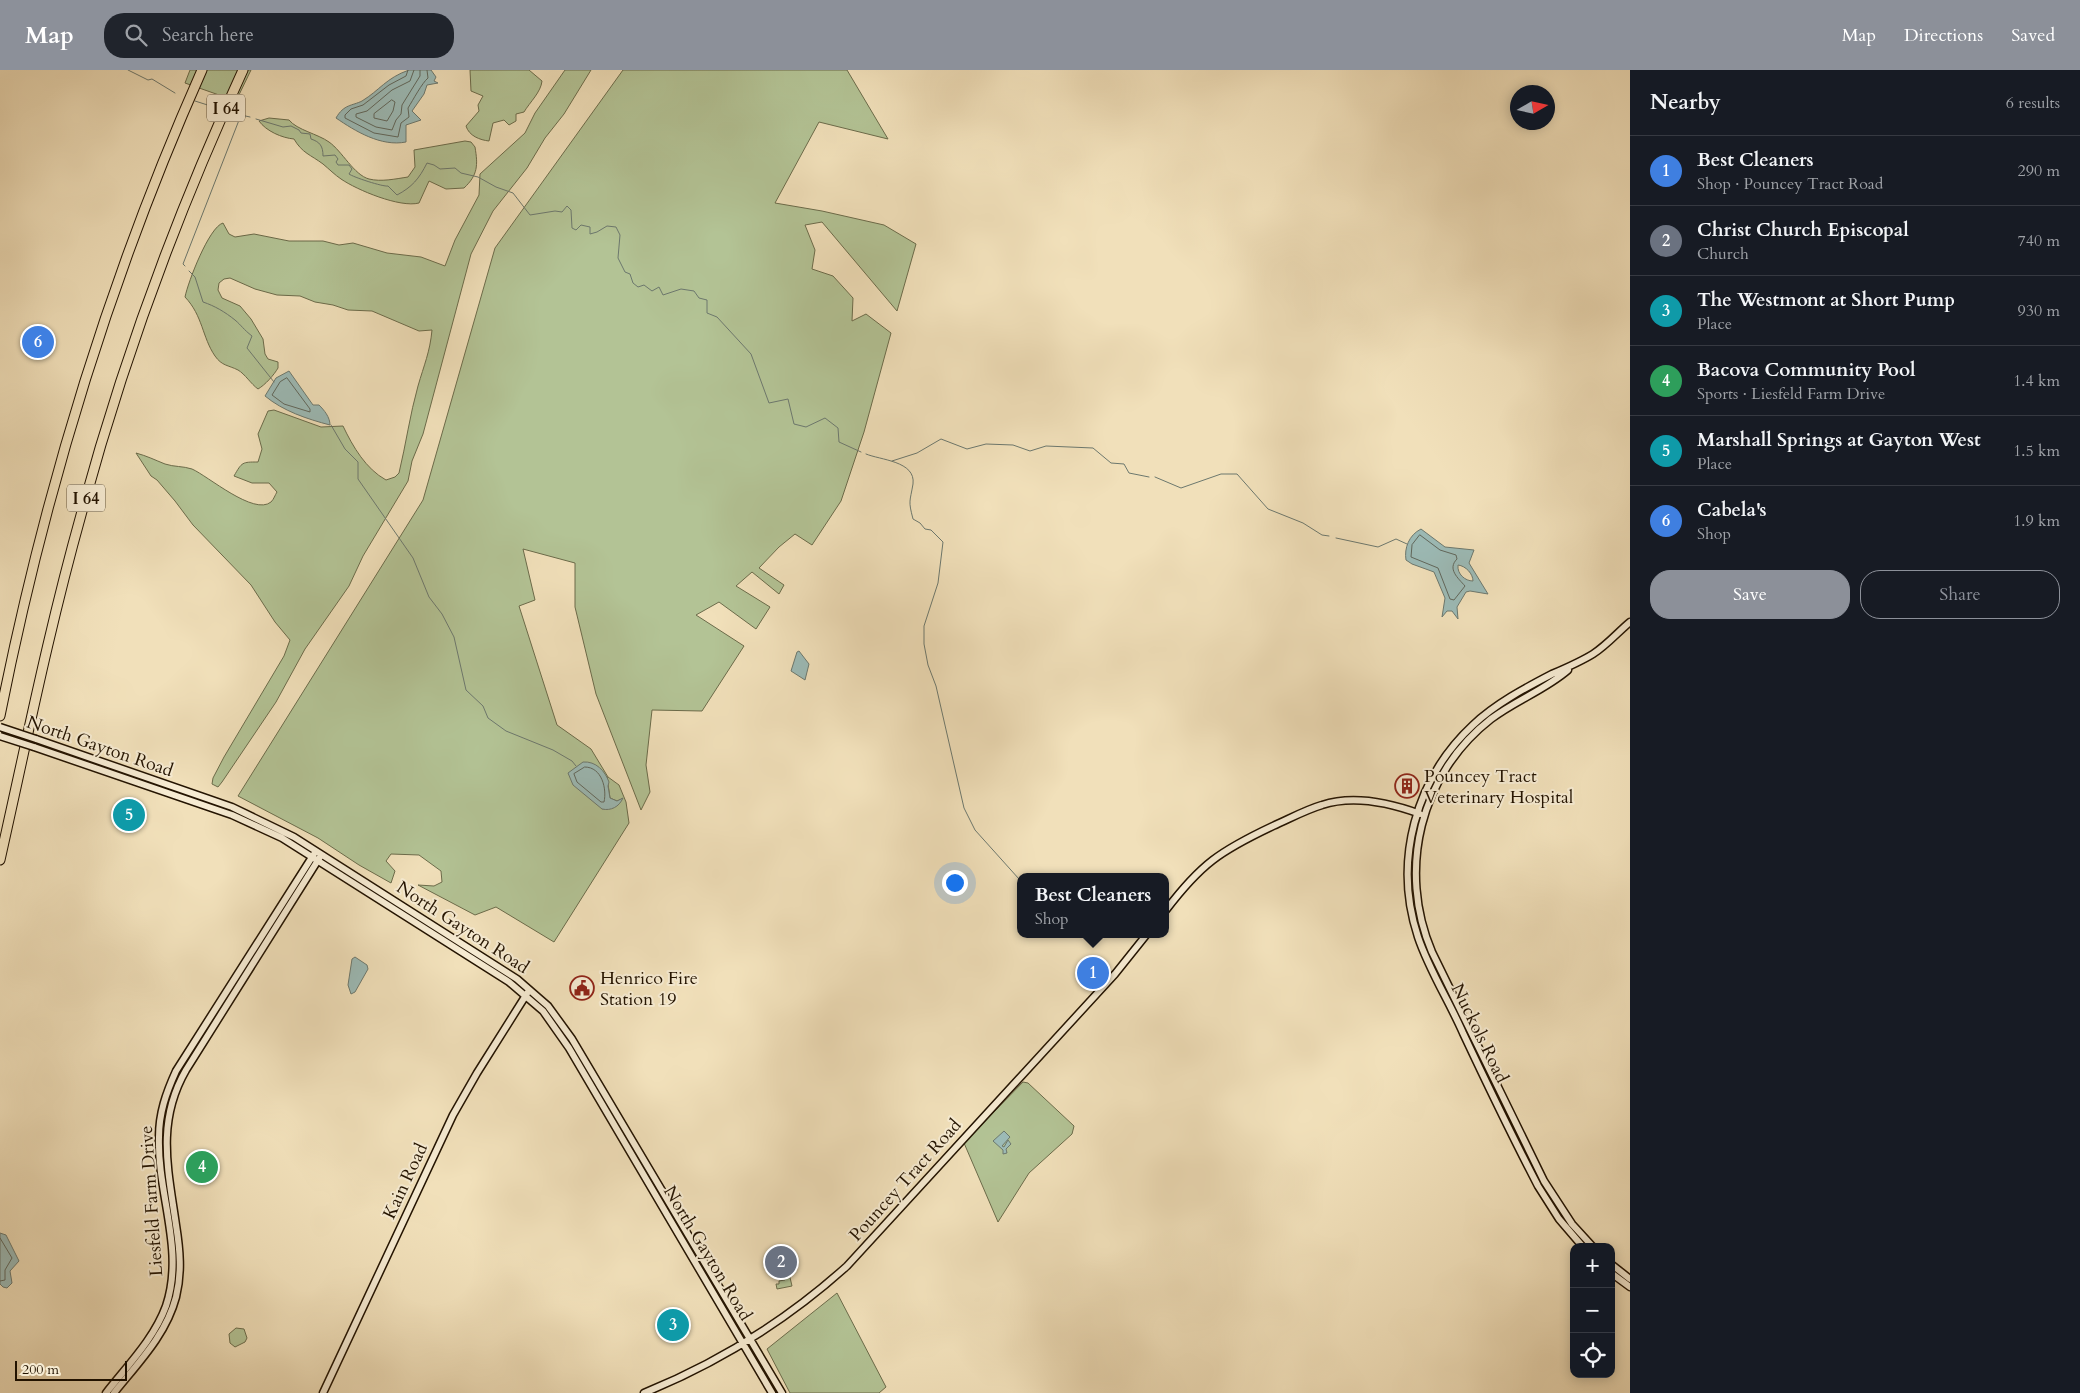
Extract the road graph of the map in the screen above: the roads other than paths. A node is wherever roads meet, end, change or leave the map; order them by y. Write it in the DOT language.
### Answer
graph roads {
  1 [pos="202,70"];
  2 [pos="243,70"];
  3 [pos="1630,622"];
  4 [pos="0,716"];
  5 [pos="0,727"];
  6 [pos="0,736"];
  7 [pos="1420,814"];
  8 [pos="317,855"];
  9 [pos="0,860"];
  10 [pos="1169,906"];
  11 [pos="1144,938"];
  12 [pos="528,992"];
  13 [pos="1580,1243"];
  14 [pos="1589,1243"];
  15 [pos="1615,1267"];
  16 [pos="1615,1276"];
  17 [pos="1630,1279"];
  18 [pos="1630,1287"];
  19 [pos="751,1340"];
  20 [pos="744,1344"];
  21 [pos="106,1393"];
  22 [pos="114,1393"];
  23 [pos="323,1393"];
  24 [pos="644,1393"];
  25 [pos="772,1393"];
  26 [pos="782,1393"];
  1 -- 4 [label="highway, I 64"];
  2 -- 9 [label="highway, I 64"];
  3 -- 7 [label="main road"];
  5 -- 8 [label="main road, North Gayton Road, bridge"];
  6 -- 8 [label="main road, North Gayton Road, bridge"];
  7 -- 10 [label="main road"];
  7 -- 13 [label="main road, Nuckols Road"];
  7 -- 14 [label="main road, Nuckols Road"];
  8 -- 12 [label="main road, North Gayton Road"];
  8 -- 21 [label="main road, Liesfeld Farm Drive"];
  8 -- 22 [label="main road, Liesfeld Farm Drive"];
  11 -- 19 [label="main road, Pouncey Tract Road"];
  12 -- 19 [label="main road, North Gayton Road"];
  12 -- 20 [label="main road, North Gayton Road"];
  12 -- 23 [label="main road, Kain Road"];
  15 -- 17 [label="main road"];
  16 -- 18 [label="main road"];
  19 -- 20 [label="main road, Pouncey Tract Road"];
  19 -- 26 [label="main road, North Gayton Road"];
  20 -- 24 [label="main road, Pouncey Tract Road"];
  20 -- 25 [label="main road, North Gayton Road"];
}
